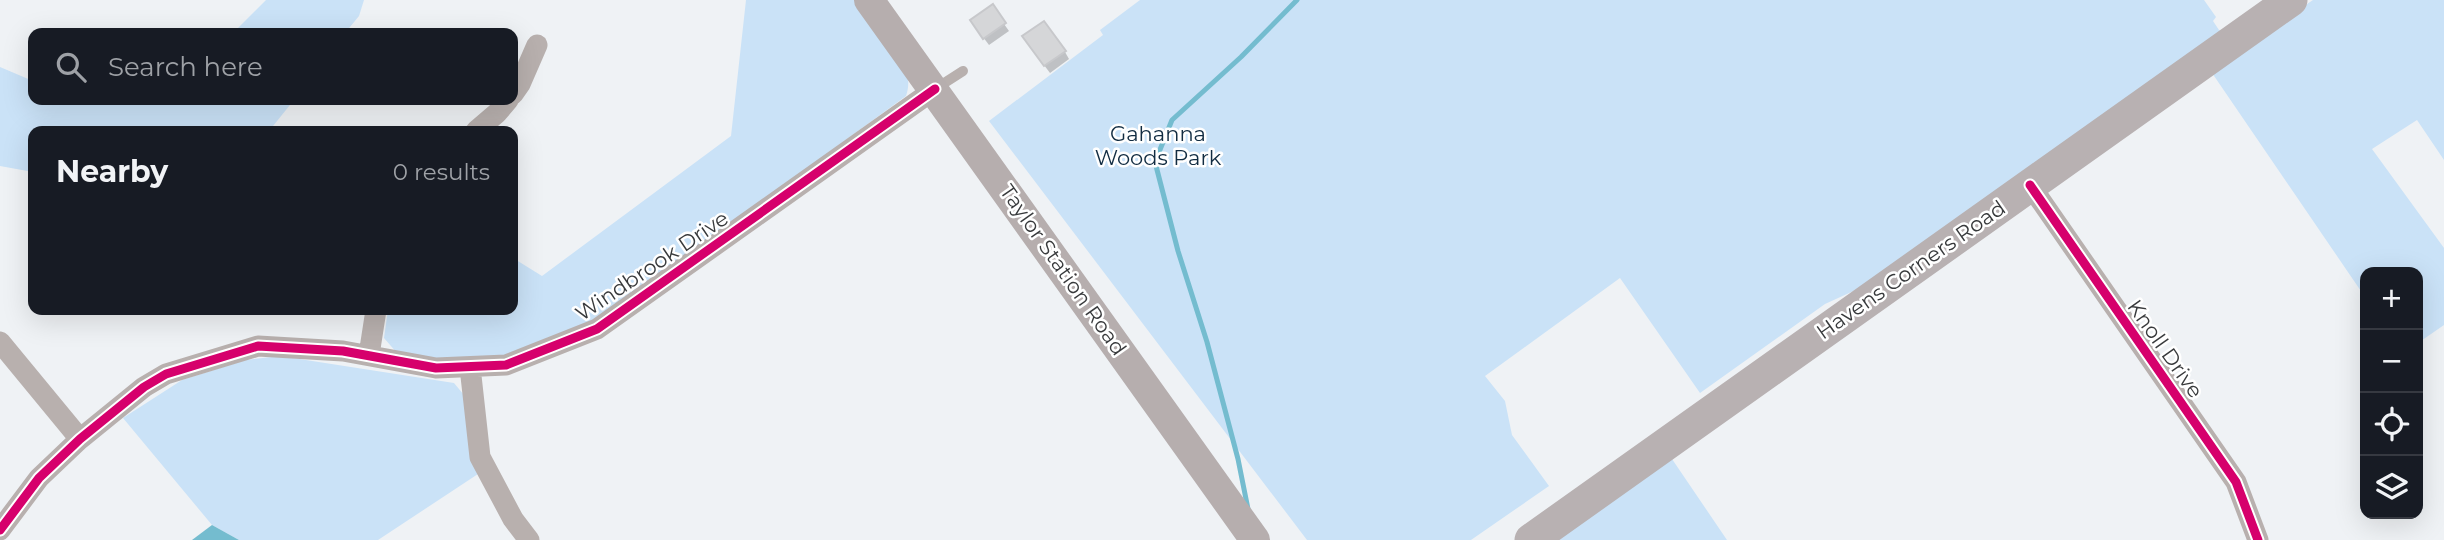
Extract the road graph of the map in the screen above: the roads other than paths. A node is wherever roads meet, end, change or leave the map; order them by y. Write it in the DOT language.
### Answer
graph roads {
  1 [pos="869,0"];
  2 [pos="2291,0"];
  3 [pos="537,46"];
  4 [pos="962,71"];
  5 [pos="518,87"];
  6 [pos="935,89"];
  7 [pos="504,105"];
  8 [pos="482,126"];
  9 [pos="2030,185"];
  10 [pos="375,315"];
  11 [pos="0,342"];
  12 [pos="369,355"];
  13 [pos="470,367"];
  14 [pos="80,439"];
  15 [pos="0,530"];
  16 [pos="1550,535"];
  17 [pos="529,540"];
  18 [pos="1255,540"];
  19 [pos="2258,540"];
  1 -- 6 [label="main road, Taylor Station Road"];
  2 -- 9 [label="main road, Havens Corners Road"];
  3 -- 5 [label="street"];
  4 -- 6 [label="lane"];
  6 -- 13 [label="street, Windbrook Drive"];
  6 -- 18 [label="main road, Taylor Station Road"];
  7 -- 8 [label="street"];
  9 -- 16 [label="main road, Havens Corners Road"];
  9 -- 19 [label="street, Knoll Drive"];
  10 -- 12 [label="street"];
  11 -- 14 [label="street"];
  12 -- 13 [label="street, Windbrook Drive"];
  12 -- 14 [label="street, Windbrook Drive"];
  13 -- 17 [label="street"];
  14 -- 15 [label="street, Windbrook Drive"];
}
